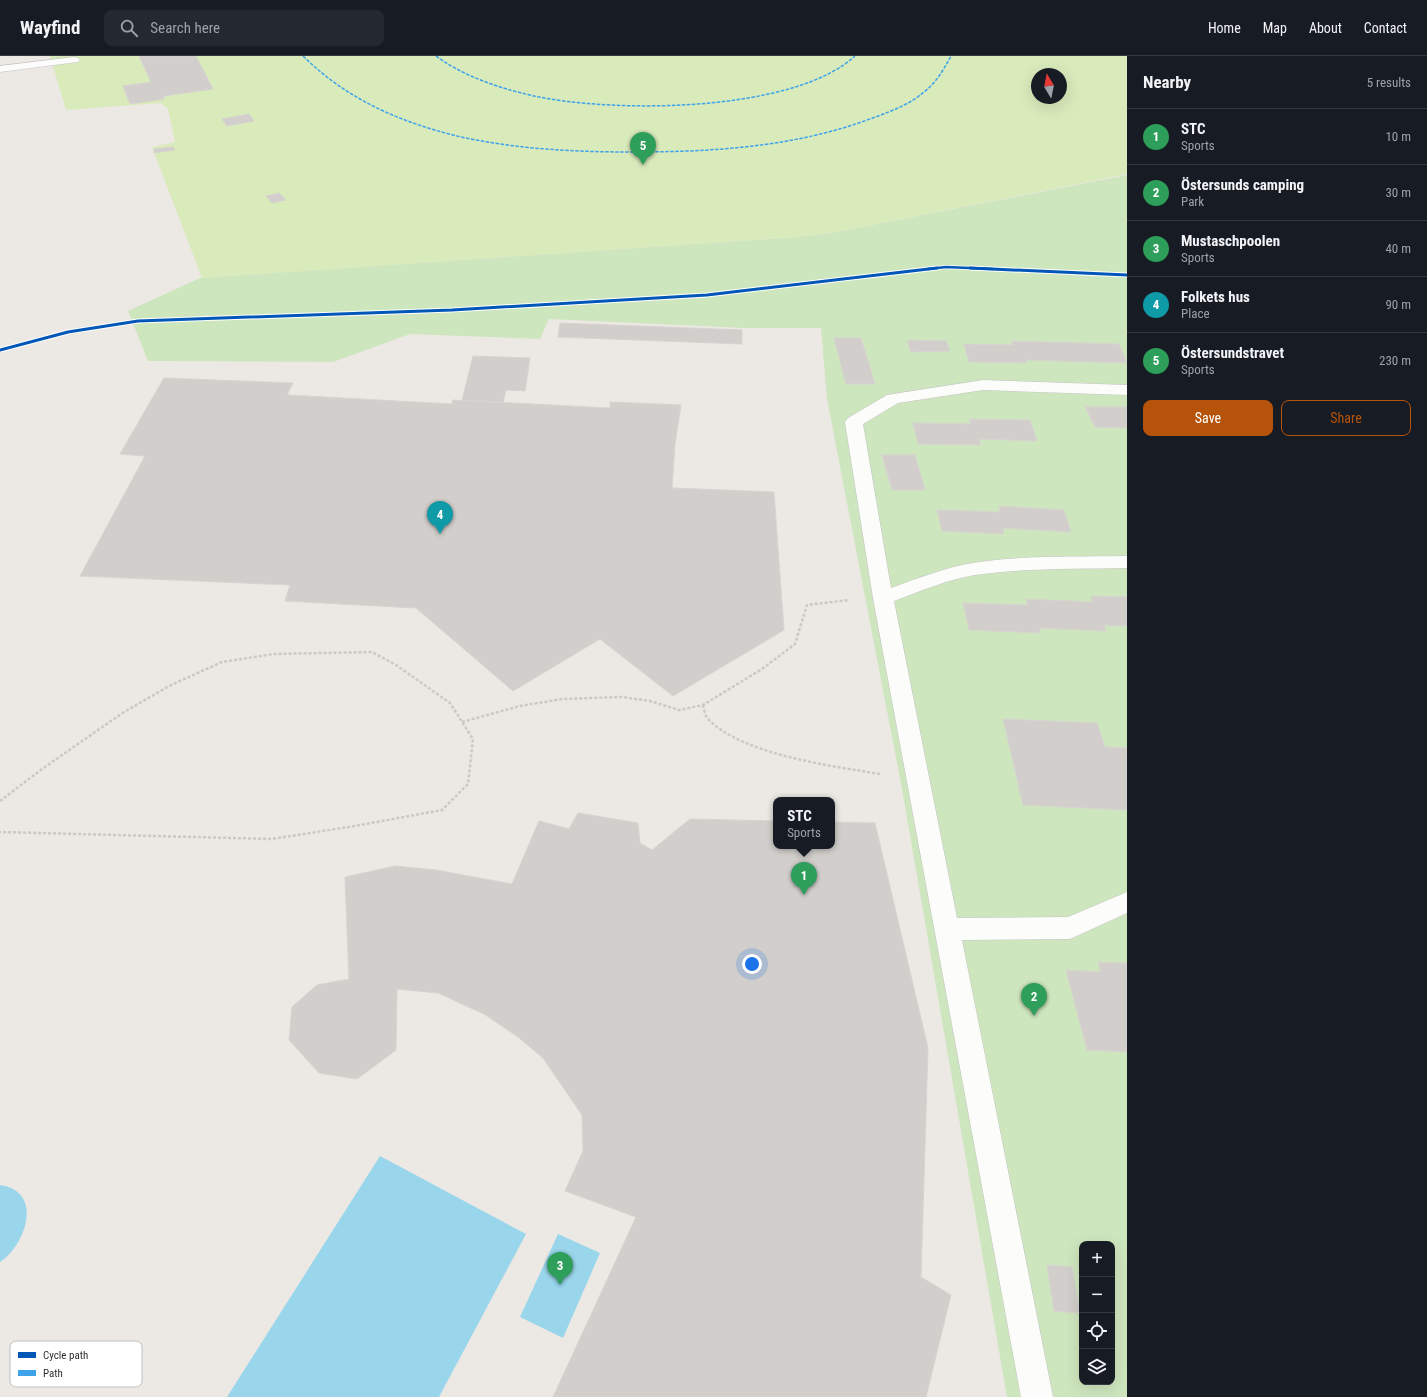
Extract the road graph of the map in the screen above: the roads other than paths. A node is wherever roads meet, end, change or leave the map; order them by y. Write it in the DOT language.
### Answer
graph roads {
  1 [pos="74,60"];
  2 [pos="0,69"];
  3 [pos="1127,390"];
  4 [pos="1127,562"];
  5 [pos="883,598"];
  6 [pos="1127,902"];
  7 [pos="947,929"];
  8 [pos="1037,1397"];
  1 -- 2 [label="lane"];
  3 -- 5 [label="lane"];
  4 -- 5 [label="lane"];
  5 -- 7 [label="lane"];
  6 -- 7 [label="lane"];
  7 -- 8 [label="lane"];
}
